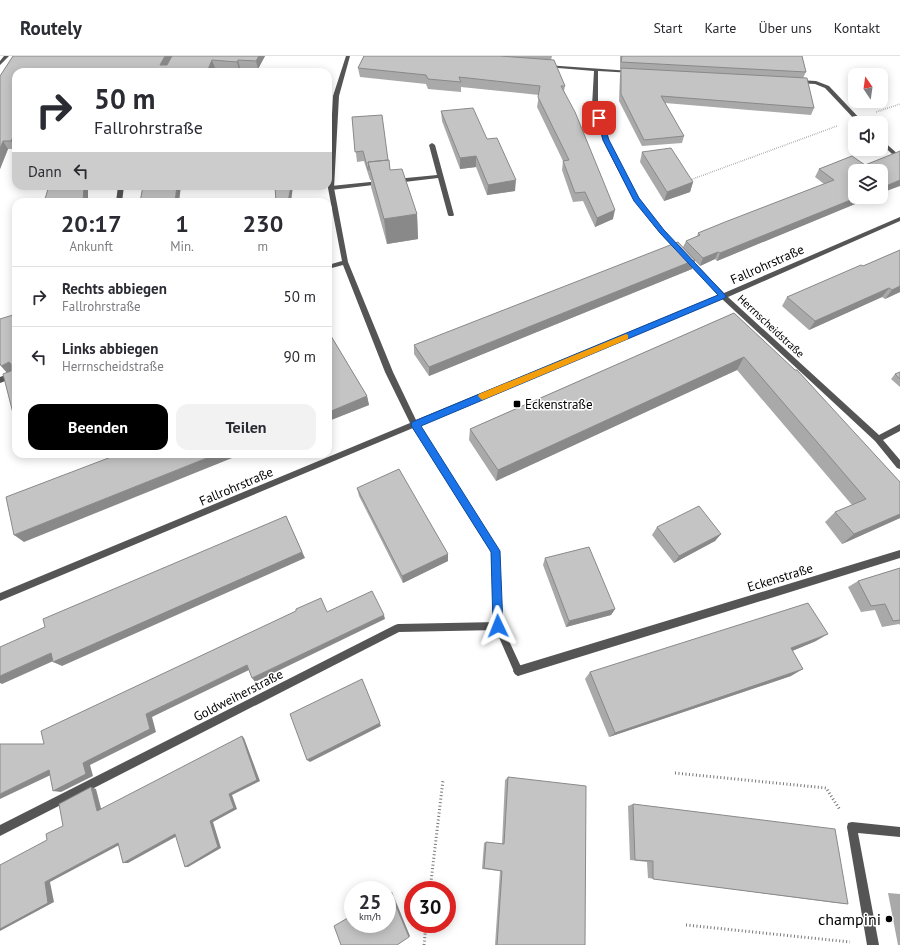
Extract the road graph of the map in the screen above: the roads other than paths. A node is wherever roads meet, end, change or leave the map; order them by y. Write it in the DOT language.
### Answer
graph roads {
  1 [pos="7,56"];
  2 [pos="348,56"];
  3 [pos="0,64"];
  4 [pos="541,66"];
  5 [pos="596,70"];
  6 [pos="636,73"];
  7 [pos="792,82"];
  8 [pos="854,116"];
  9 [pos="432,145"];
  10 [pos="888,148"];
  11 [pos="900,159"];
  12 [pos="332,170"];
  13 [pos="440,176"];
  14 [pos="332,188"];
  15 [pos="331,190"];
  16 [pos="451,215"];
  17 [pos="900,219"];
  18 [pos="345,262"];
  19 [pos="332,266"];
  20 [pos="723,296"];
  21 [pos="12,376"];
  22 [pos="0,380"];
  23 [pos="415,424"];
  24 [pos="900,428"];
  25 [pos="878,439"];
  26 [pos="900,466"];
  27 [pos="900,554"];
  28 [pos="0,597"];
  29 [pos="498,626"];
  30 [pos="0,831"];
  31 [pos="900,832"];
  32 [pos="873,945"];
  1 -- 3 [label="street"];
  2 -- 12 [label="street, Eckenstraße"];
  4 -- 5 [label="street"];
  5 -- 6 [label="street"];
  5 -- 20 [label="street, Herrnscheidstraße"];
  7 -- 8 [label="street"];
  9 -- 13 [label="street"];
  10 -- 11 [label="street"];
  13 -- 14 [label="street"];
  13 -- 16 [label="street"];
  15 -- 18 [label="street, Eckenstraße"];
  17 -- 20 [label="street, Fallrohrstraße"];
  18 -- 19 [label="street"];
  18 -- 23 [label="street, Eckenstraße"];
  20 -- 23 [label="street, Fallrohrstraße"];
  20 -- 25 [label="street, Herrnscheidstraße"];
  21 -- 22 [label="street"];
  23 -- 28 [label="street, Fallrohrstraße"];
  23 -- 29 [label="street, Eckenstraße"];
  24 -- 25 [label="street"];
  25 -- 26 [label="street, Herrnscheidstraße"];
  27 -- 29 [label="street, Eckenstraße"];
  29 -- 30 [label="street, Goldweiherstraße"];
  31 -- 32 [label="street"];
}
